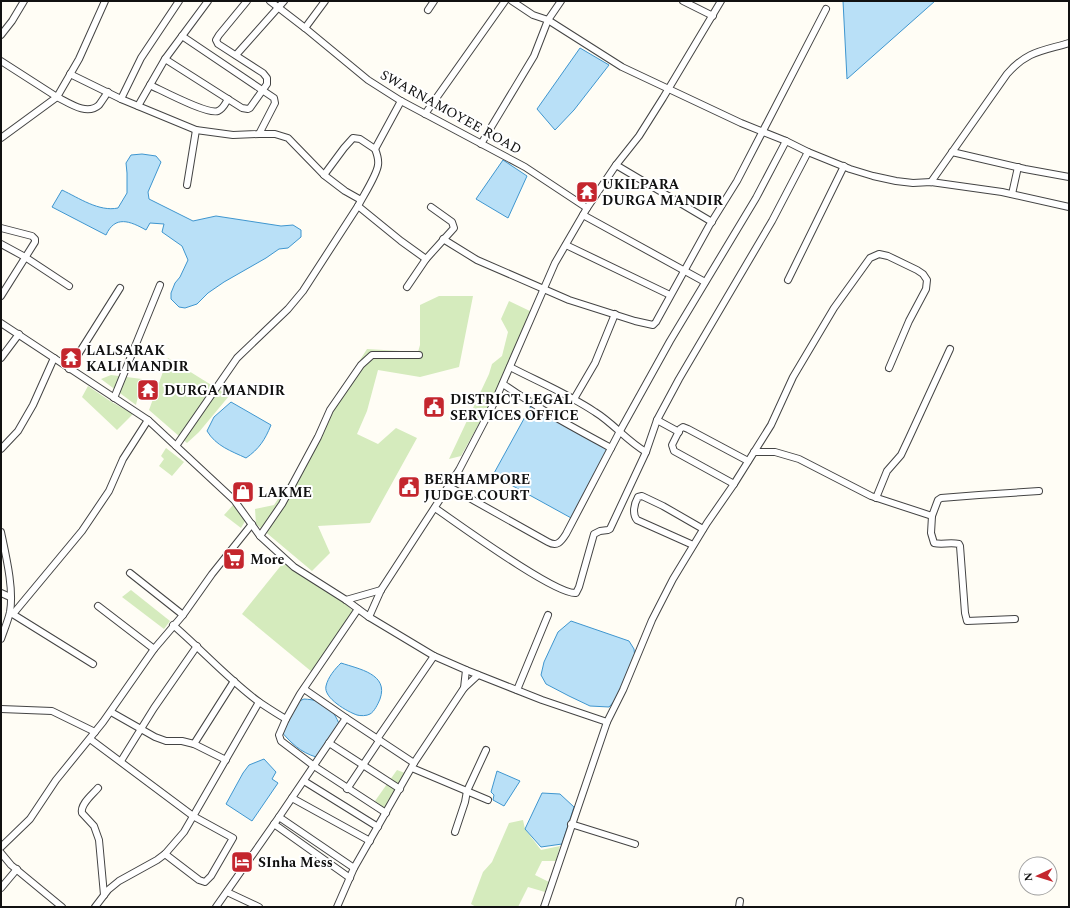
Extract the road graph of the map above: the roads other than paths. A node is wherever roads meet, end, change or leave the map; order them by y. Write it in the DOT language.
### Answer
graph roads {
  1 [pos="24,1"];
  2 [pos="105,1"];
  3 [pos="179,1"];
  4 [pos="208,1"];
  5 [pos="247,1"];
  6 [pos="270,1"];
  7 [pos="284,1"];
  8 [pos="325,1"];
  9 [pos="434,1"];
  10 [pos="505,1"];
  11 [pos="512,1"];
  12 [pos="561,1"];
  13 [pos="683,1"];
  14 [pos="721,1"];
  15 [pos="279,8"];
  16 [pos="826,9"];
  17 [pos="428,10"];
  18 [pos="713,16"];
  19 [pos="548,20"];
  20 [pos="305,28"];
  21 [pos="1,35"];
  22 [pos="182,36"];
  23 [pos="1069,43"];
  24 [pos="236,56"];
  25 [pos="165,59"];
  26 [pos="1,61"];
  27 [pos="70,74"];
  28 [pos="150,85"];
  29 [pos="669,89"];
  30 [pos="263,90"];
  31 [pos="108,92"];
  32 [pos="57,97"];
  33 [pos="121,99"];
  34 [pos="228,99"];
  35 [pos="401,101"];
  36 [pos="138,106"];
  37 [pos="425,114"];
  38 [pos="196,130"];
  39 [pos="764,132"];
  40 [pos="259,134"];
  41 [pos="1,138"];
  42 [pos="786,141"];
  43 [pos="482,144"];
  44 [pos="375,149"];
  45 [pos="808,152"];
  46 [pos="952,152"];
  47 [pos="616,164"];
  48 [pos="844,166"];
  49 [pos="1018,167"];
  50 [pos="324,175"];
  51 [pos="1069,177"];
  52 [pos="931,182"];
  53 [pos="187,185"];
  54 [pos="1012,194"];
  55 [pos="361,200"];
  56 [pos="358,206"];
  57 [pos="431,207"];
  58 [pos="1069,207"];
  59 [pos="587,208"];
  60 [pos="583,215"];
  61 [pos="712,222"];
  62 [pos="1,228"];
  63 [pos="443,239"];
  64 [pos="1,244"];
  65 [pos="566,245"];
  66 [pos="25,257"];
  67 [pos="426,259"];
  68 [pos="685,270"];
  69 [pos="788,280"];
  70 [pos="705,282"];
  71 [pos="69,286"];
  72 [pos="160,286"];
  73 [pos="407,286"];
  74 [pos="120,288"];
  75 [pos="544,289"];
  76 [pos="670,295"];
  77 [pos="1,296"];
  78 [pos="615,314"];
  79 [pos="1,323"];
  80 [pos="19,334"];
  81 [pos="950,349"];
  82 [pos="419,355"];
  83 [pos="1,358"];
  84 [pos="54,358"];
  85 [pos="510,367"];
  86 [pos="889,368"];
  87 [pos="70,369"];
  88 [pos="503,384"];
  89 [pos="114,398"];
  90 [pos="574,399"];
  91 [pos="148,420"];
  92 [pos="657,420"];
  93 [pos="620,431"];
  94 [pos="679,432"];
  95 [pos="176,446"];
  96 [pos="611,448"];
  97 [pos="1,449"];
  98 [pos="646,452"];
  99 [pos="754,452"];
  100 [pos="748,461"];
  101 [pos="734,484"];
  102 [pos="448,486"];
  103 [pos="1039,491"];
  104 [pos="876,498"];
  105 [pos="435,508"];
  106 [pos="932,516"];
  107 [pos="252,524"];
  108 [pos="703,529"];
  109 [pos="1,532"];
  110 [pos="260,536"];
  111 [pos="693,545"];
  112 [pos="130,573"];
  113 [pos="381,590"];
  114 [pos="1,593"];
  115 [pos="10,597"];
  116 [pos="346,600"];
  117 [pos="98,606"];
  118 [pos="358,610"];
  119 [pos="12,613"];
  120 [pos="183,615"];
  121 [pos="548,615"];
  122 [pos="369,618"];
  123 [pos="1015,619"];
  124 [pos="173,625"];
  125 [pos="1,639"];
  126 [pos="197,646"];
  127 [pos="154,649"];
  128 [pos="434,656"];
  129 [pos="93,664"];
  130 [pos="466,670"];
  131 [pos="478,675"];
  132 [pos="234,681"];
  133 [pos="464,688"];
  134 [pos="304,689"];
  135 [pos="517,690"];
  136 [pos="259,702"];
  137 [pos="1,709"];
  138 [pos="111,712"];
  139 [pos="346,718"];
  140 [pos="286,719"];
  141 [pos="606,722"];
  142 [pos="141,729"];
  143 [pos="95,732"];
  144 [pos="90,739"];
  145 [pos="378,740"];
  146 [pos="329,743"];
  147 [pos="194,744"];
  148 [pos="486,750"];
  149 [pos="226,760"];
  150 [pos="121,761"];
  151 [pos="363,765"];
  152 [pos="314,766"];
  153 [pos="413,766"];
  154 [pos="304,781"];
  155 [pos="98,788"];
  156 [pos="347,789"];
  157 [pos="400,789"];
  158 [pos="467,791"];
  159 [pos="292,798"];
  160 [pos="488,800"];
  161 [pos="386,813"];
  162 [pos="193,816"];
  163 [pos="279,818"];
  164 [pos="274,824"];
  165 [pos="571,824"];
  166 [pos="378,827"];
  167 [pos="455,832"];
  168 [pos="370,841"];
  169 [pos="635,844"];
  170 [pos="1,847"];
  171 [pos="165,854"];
  172 [pos="2,855"];
  173 [pos="354,868"];
  174 [pos="17,869"];
  175 [pos="350,878"];
  176 [pos="1,888"];
  177 [pos="227,892"];
  178 [pos="104,895"];
  179 [pos="62,907"];
  180 [pos="95,907"];
  181 [pos="216,907"];
  182 [pos="259,907"];
  183 [pos="338,907"];
  184 [pos="544,907"];
  1 -- 21 [label="street"];
  2 -- 27 [label="street"];
  3 -- 33 [label="street"];
  4 -- 22 [label="street"];
  5 -- 24 [label="street"];
  6 -- 15 [label="street, SWARNAMOYEE ROAD"];
  7 -- 15 [label="street"];
  8 -- 20 [label="street"];
  9 -- 17 [label="street"];
  10 -- 37 [label="street"];
  11 -- 19 [label="street"];
  12 -- 19 [label="street"];
  13 -- 18 [label="street"];
  14 -- 18 [label="street"];
  15 -- 20 [label="street, SWARNAMOYEE ROAD"];
  15 -- 24 [label="street"];
  16 -- 39 [label="street"];
  18 -- 29 [label="street"];
  19 -- 29 [label="street"];
  19 -- 43 [label="street"];
  20 -- 35 [label="street, SWARNAMOYEE ROAD"];
  22 -- 25 [label="street"];
  22 -- 30 [label="street"];
  23 -- 46 [label="street"];
  24 -- 30 [label="street"];
  25 -- 28 [label="street"];
  25 -- 34 [label="street"];
  26 -- 32 [label="street"];
  27 -- 31 [label="street"];
  27 -- 32 [label="street"];
  28 -- 34 [label="street"];
  28 -- 36 [label="street"];
  29 -- 39 [label="street"];
  29 -- 47 [label="street"];
  30 -- 34 [label="street"];
  30 -- 40 [label="street"];
  31 -- 32 [label="street"];
  31 -- 33 [label="street"];
  32 -- 41 [label="street"];
  33 -- 36 [label="street"];
  35 -- 37 [label="street, SWARNAMOYEE ROAD"];
  35 -- 44 [label="street"];
  36 -- 38 [label="street"];
  37 -- 43 [label="street, SWARNAMOYEE ROAD"];
  38 -- 40 [label="street"];
  38 -- 53 [label="street"];
  39 -- 42 [label="street"];
  39 -- 61 [label="street"];
  40 -- 50 [label="street"];
  42 -- 45 [label="street"];
  42 -- 70 [label="street"];
  43 -- 59 [label="street, SWARNAMOYEE ROAD"];
  44 -- 50 [label="street"];
  44 -- 55 [label="street"];
  45 -- 48 [label="street"];
  45 -- 92 [label="street"];
  46 -- 49 [label="street"];
  46 -- 52 [label="street"];
  47 -- 59 [label="street"];
  47 -- 61 [label="street"];
  48 -- 52 [label="street"];
  48 -- 69 [label="street"];
  49 -- 51 [label="street"];
  49 -- 54 [label="street"];
  50 -- 55 [label="street"];
  52 -- 54 [label="street"];
  54 -- 58 [label="street"];
  55 -- 56 [label="street"];
  56 -- 67 [label="street"];
  56 -- 95 [label="street"];
  57 -- 63 [label="street"];
  59 -- 60 [label="street"];
  60 -- 65 [label="street"];
  60 -- 68 [label="street"];
  61 -- 68 [label="street"];
  62 -- 66 [label="street"];
  63 -- 67 [label="street"];
  63 -- 75 [label="street"];
  64 -- 66 [label="street"];
  65 -- 75 [label="street"];
  65 -- 76 [label="street"];
  66 -- 71 [label="street"];
  66 -- 77 [label="street"];
  67 -- 73 [label="street"];
  68 -- 70 [label="street"];
  68 -- 76 [label="street"];
  70 -- 93 [label="street"];
  72 -- 89 [label="street"];
  74 -- 87 [label="street"];
  75 -- 78 [label="street"];
  75 -- 85 [label="street"];
  76 -- 78 [label="street"];
  78 -- 90 [label="street"];
  79 -- 80 [label="street"];
  80 -- 83 [label="street"];
  80 -- 84 [label="street"];
  81 -- 104 [label="street"];
  82 -- 110 [label="street"];
  84 -- 87 [label="street"];
  84 -- 97 [label="street"];
  85 -- 88 [label="street"];
  85 -- 90 [label="street"];
  86 -- 99 [label="street"];
  87 -- 89 [label="street"];
  88 -- 96 [label="street"];
  88 -- 102 [label="street"];
  89 -- 91 [label="street"];
  90 -- 93 [label="street"];
  91 -- 95 [label="street"];
  91 -- 119 [label="street"];
  92 -- 94 [label="street"];
  92 -- 98 [label="street"];
  93 -- 96 [label="street"];
  93 -- 98 [label="street"];
  94 -- 100 [label="street"];
  94 -- 101 [label="street"];
  95 -- 107 [label="street"];
  96 -- 102 [label="street"];
  98 -- 105 [label="street"];
  99 -- 100 [label="street"];
  99 -- 104 [label="street"];
  100 -- 101 [label="street"];
  101 -- 108 [label="street"];
  102 -- 105 [label="street"];
  103 -- 106 [label="street"];
  104 -- 106 [label="street"];
  105 -- 113 [label="street"];
  106 -- 123 [label="street"];
  107 -- 110 [label="street"];
  107 -- 120 [label="street"];
  108 -- 111 [label="street"];
  108 -- 111 [label="street"];
  109 -- 115 [label="street"];
  110 -- 116 [label="street"];
  111 -- 141 [label="street"];
  112 -- 120 [label="street"];
  113 -- 116 [label="street"];
  113 -- 122 [label="street"];
  114 -- 115 [label="street"];
  115 -- 119 [label="street"];
  116 -- 118 [label="street"];
  117 -- 127 [label="street"];
  118 -- 122 [label="street"];
  118 -- 134 [label="street"];
  119 -- 125 [label="street"];
  119 -- 129 [label="street"];
  120 -- 124 [label="street"];
  121 -- 135 [label="street"];
  122 -- 128 [label="street"];
  124 -- 126 [label="street"];
  124 -- 127 [label="street"];
  126 -- 132 [label="street"];
  126 -- 142 [label="street"];
  127 -- 138 [label="street"];
  128 -- 130 [label="street"];
  128 -- 145 [label="street"];
  130 -- 131 [label="street"];
  130 -- 133 [label="street"];
  131 -- 133 [label="street"];
  131 -- 135 [label="street"];
  132 -- 136 [label="street"];
  132 -- 147 [label="street"];
  133 -- 153 [label="street"];
  134 -- 139 [label="street"];
  134 -- 140 [label="street"];
  135 -- 141 [label="street"];
  136 -- 140 [label="street"];
  136 -- 149 [label="street"];
  137 -- 143 [label="street"];
  138 -- 142 [label="street"];
  138 -- 143 [label="street"];
  139 -- 145 [label="street"];
  139 -- 146 [label="street"];
  140 -- 152 [label="street"];
  141 -- 165 [label="street"];
  142 -- 147 [label="street"];
  142 -- 150 [label="street"];
  143 -- 144 [label="street"];
  144 -- 150 [label="street"];
  144 -- 170 [label="street"];
  145 -- 151 [label="street"];
  145 -- 153 [label="street"];
  146 -- 151 [label="street"];
  146 -- 152 [label="street"];
  147 -- 149 [label="street"];
  148 -- 158 [label="street"];
  149 -- 162 [label="street"];
  150 -- 162 [label="street"];
  151 -- 156 [label="street"];
  151 -- 157 [label="street"];
  152 -- 154 [label="street"];
  152 -- 156 [label="street"];
  153 -- 157 [label="street"];
  153 -- 158 [label="street"];
  154 -- 159 [label="street"];
  154 -- 166 [label="street"];
  155 -- 178 [label="street"];
  156 -- 161 [label="street"];
  157 -- 161 [label="street"];
  158 -- 160 [label="street"];
  158 -- 167 [label="street"];
  159 -- 163 [label="street"];
  159 -- 168 [label="street"];
  161 -- 166 [label="street"];
  162 -- 171 [label="street"];
  162 -- 171 [label="street"];
  163 -- 164 [label="street"];
  163 -- 173 [label="street"];
  164 -- 175 [label="street"];
  164 -- 177 [label="street"];
  165 -- 169 [label="street"];
  165 -- 184 [label="street"];
  166 -- 168 [label="street"];
  168 -- 173 [label="street"];
  171 -- 178 [label="street"];
  172 -- 174 [label="street"];
  173 -- 175 [label="street"];
  174 -- 176 [label="street"];
  174 -- 179 [label="street"];
  175 -- 183 [label="street"];
  177 -- 181 [label="street"];
  177 -- 182 [label="street"];
  178 -- 180 [label="street"];
}
